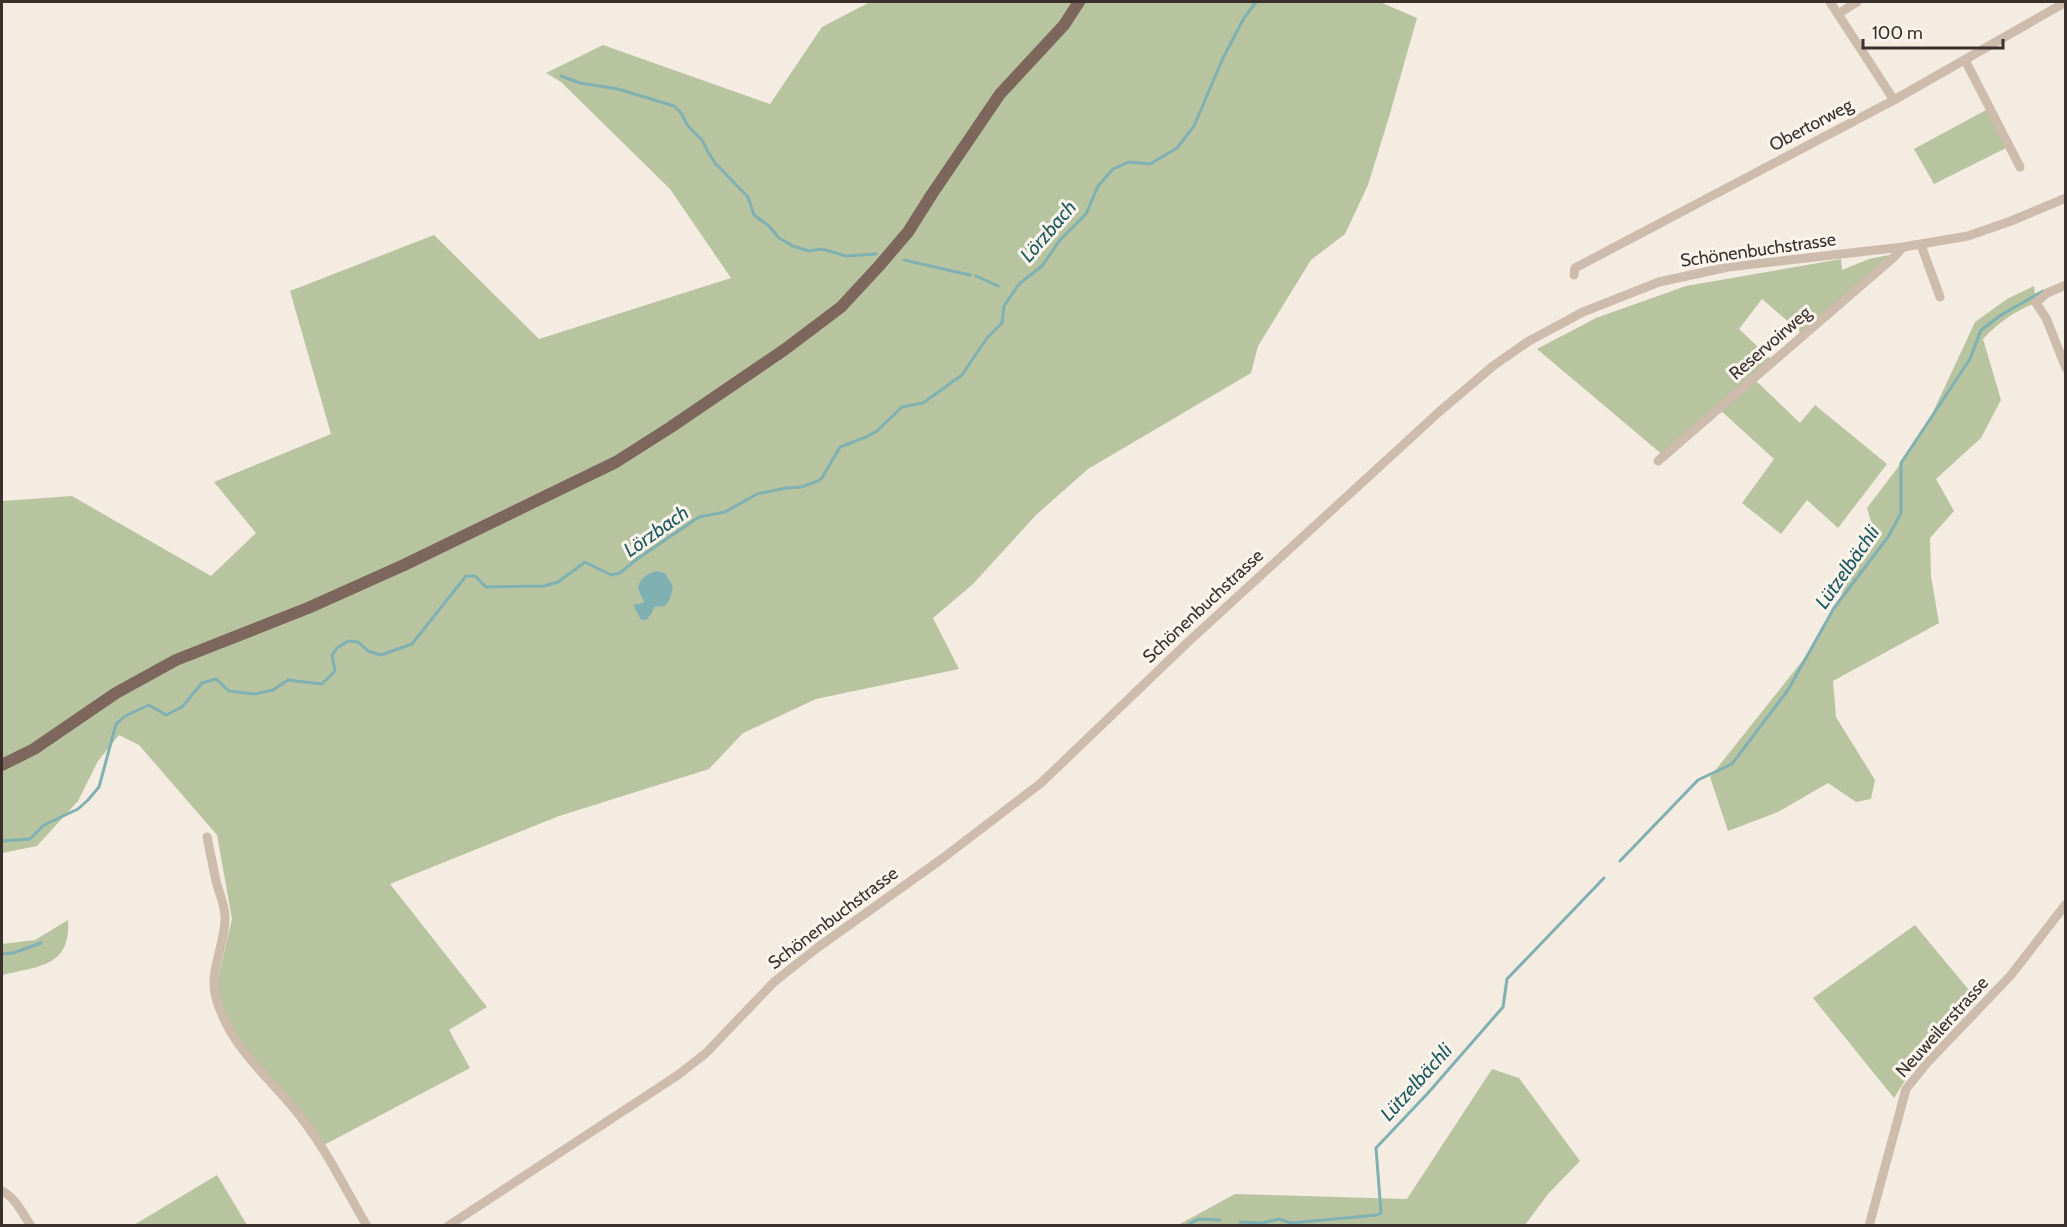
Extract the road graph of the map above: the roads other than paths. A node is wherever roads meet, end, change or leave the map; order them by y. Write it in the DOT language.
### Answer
graph roads {
  1 [pos="1079,2"];
  2 [pos="1830,2"];
  3 [pos="1857,2"];
  4 [pos="2066,2"];
  5 [pos="1838,14"];
  6 [pos="1965,60"];
  7 [pos="1894,100"];
  8 [pos="2020,167"];
  9 [pos="2066,198"];
  10 [pos="1921,245"];
  11 [pos="1903,247"];
  12 [pos="1574,275"];
  13 [pos="2066,285"];
  14 [pos="1940,297"];
  15 [pos="2066,368"];
  16 [pos="1658,461"];
  17 [pos="2,765"];
  18 [pos="207,837"];
  19 [pos="2066,904"];
  20 [pos="2,1191"];
  21 [pos="31,1226"];
  22 [pos="367,1226"];
  23 [pos="448,1226"];
  24 [pos="1869,1226"];
  1 -- 17 [label="main road"];
  2 -- 5 [label="street"];
  3 -- 5 [label="street"];
  4 -- 6 [label="street, Obertorweg"];
  5 -- 7 [label="street"];
  6 -- 7 [label="street, Obertorweg"];
  6 -- 8 [label="street"];
  7 -- 12 [label="street, Obertorweg"];
  9 -- 10 [label="street, Schönenbuchstrasse"];
  10 -- 11 [label="street, Schönenbuchstrasse"];
  10 -- 14 [label="street"];
  11 -- 16 [label="street, Reservoirweg"];
  11 -- 23 [label="street, Schönenbuchstrasse"];
  13 -- 15 [label="street"];
  18 -- 22 [label="street"];
  19 -- 24 [label="street, Neuweilerstrasse"];
  20 -- 21 [label="street"];
}
